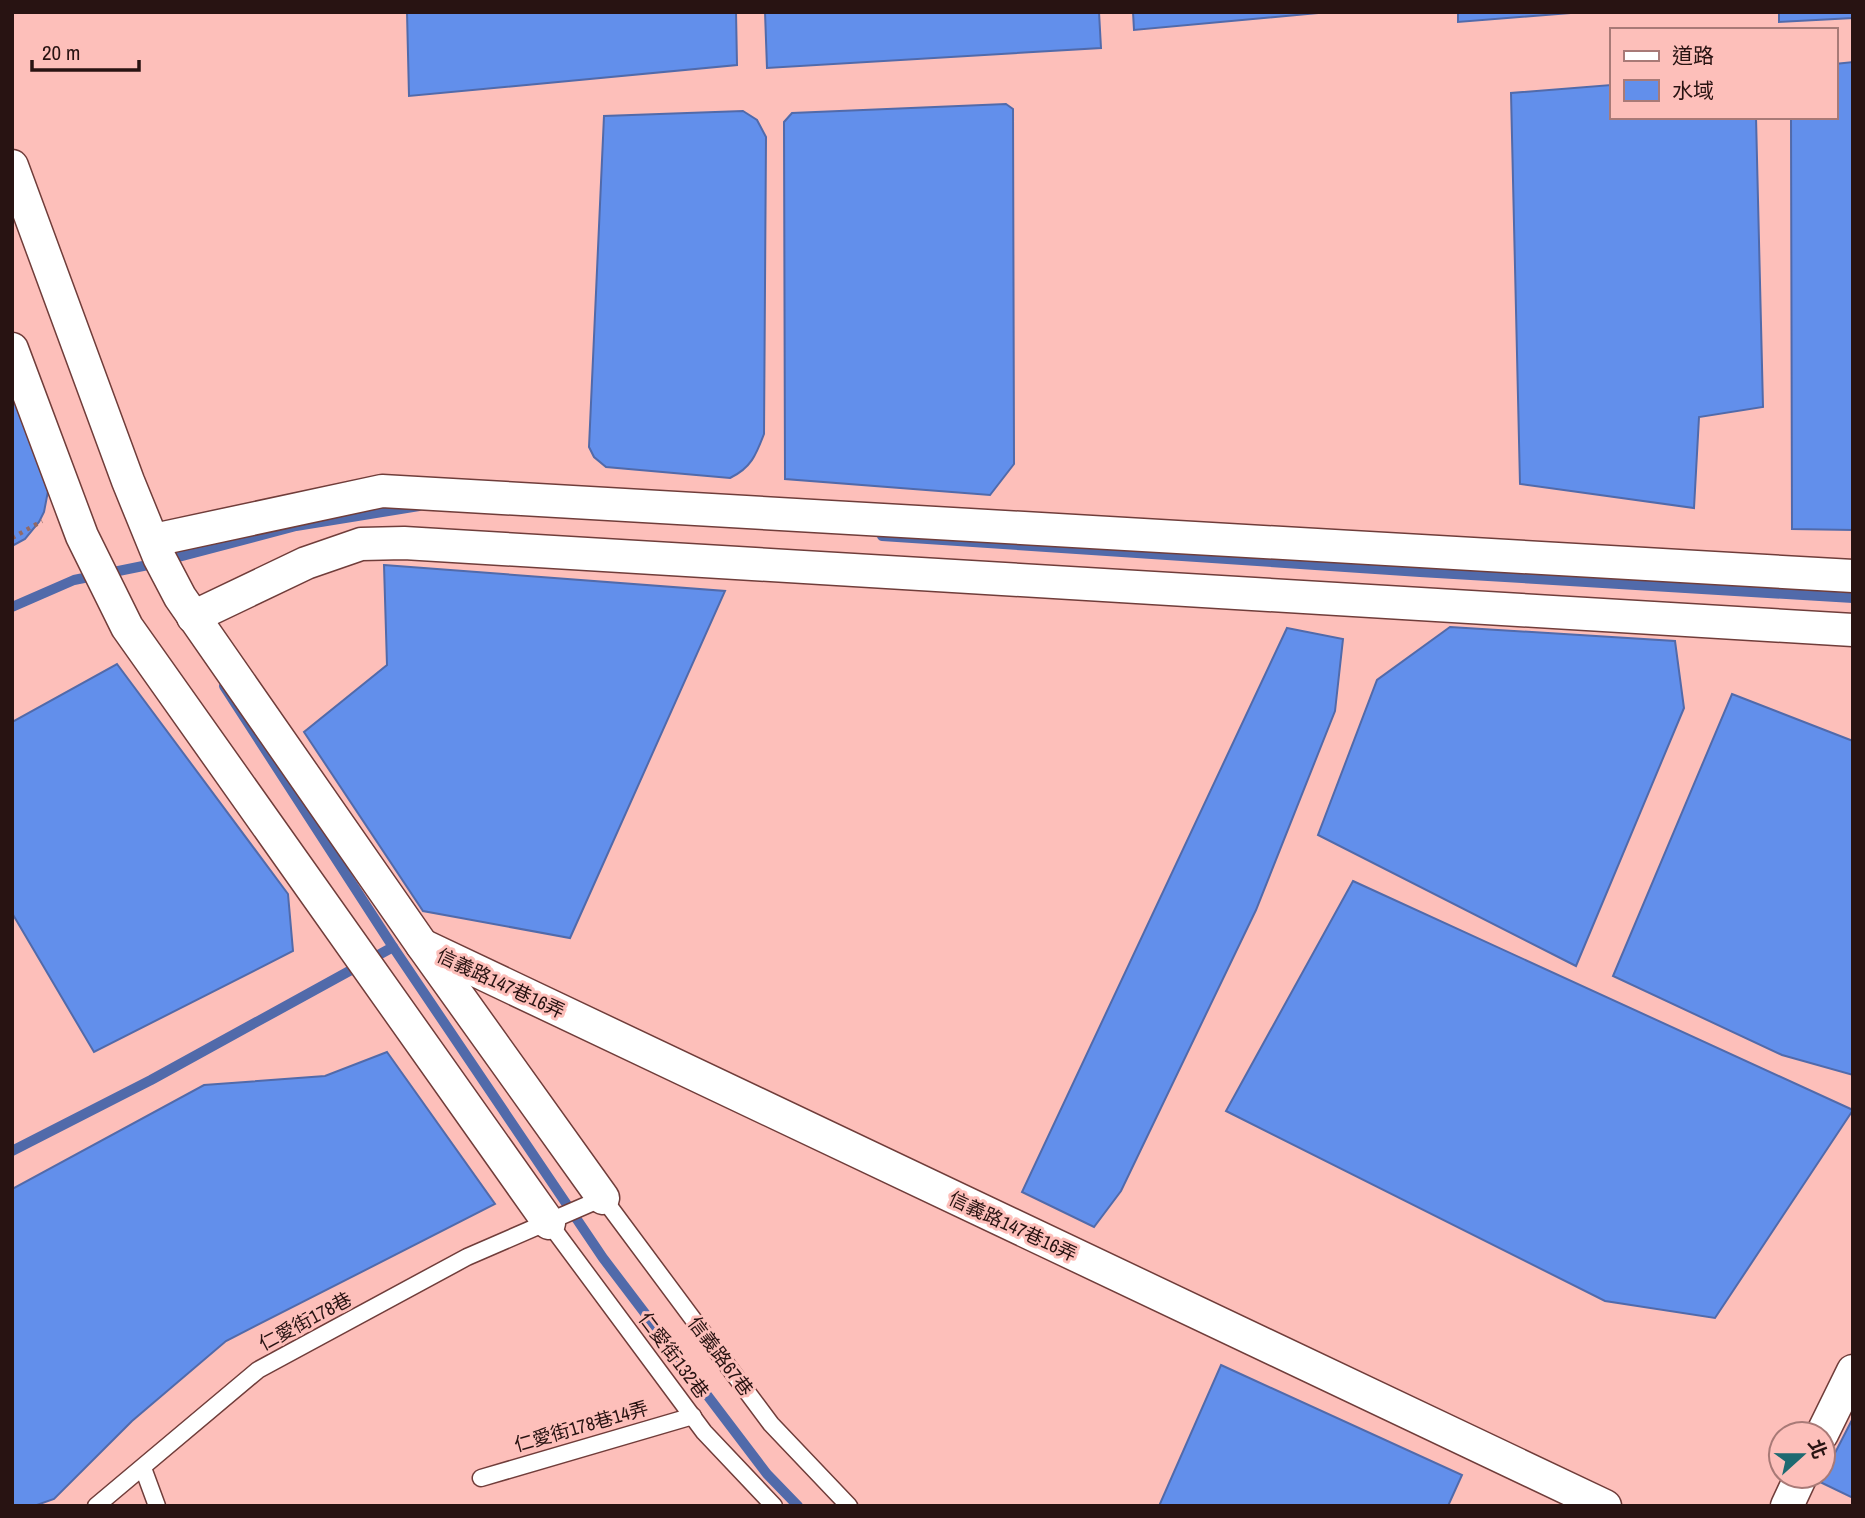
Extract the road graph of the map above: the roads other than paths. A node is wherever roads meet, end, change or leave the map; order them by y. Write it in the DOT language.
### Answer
graph roads {
  1 [pos="12,166"];
  2 [pos="12,349"];
  3 [pos="156,549"];
  4 [pos="1853,576"];
  5 [pos="187,607"];
  6 [pos="1853,631"];
  7 [pos="422,945"];
  8 [pos="597,1201"];
  9 [pos="555,1220"];
  10 [pos="1853,1371"];
  11 [pos="693,1416"];
  12 [pos="1829,1420"];
  13 [pos="144,1468"];
  14 [pos="481,1478"];
  15 [pos="1794,1490"];
  16 [pos="96,1506"];
  17 [pos="157,1506"];
  18 [pos="774,1506"];
  19 [pos="849,1506"];
  20 [pos="1605,1506"];
  21 [pos="1787,1506"];
  1 -- 3 [label="street"];
  2 -- 9 [label="street"];
  3 -- 4 [label="street"];
  3 -- 5 [label="street"];
  5 -- 6 [label="street"];
  5 -- 7 [label="street"];
  7 -- 8 [label="street"];
  7 -- 20 [label="street, 信義路147巷16弄"];
  8 -- 9 [label="lane, 仁愛街178巷"];
  8 -- 19 [label="lane, 信義路67巷"];
  9 -- 11 [label="lane, 仁愛街132巷"];
  9 -- 13 [label="lane, 仁愛街178巷"];
  10 -- 12 [label="street"];
  11 -- 14 [label="lane, 仁愛街178巷14弄"];
  11 -- 18 [label="lane, 仁愛街132巷"];
  13 -- 16 [label="lane, 仁愛街178巷"];
  13 -- 17 [label="lane"];
  15 -- 21 [label="street"];
}
